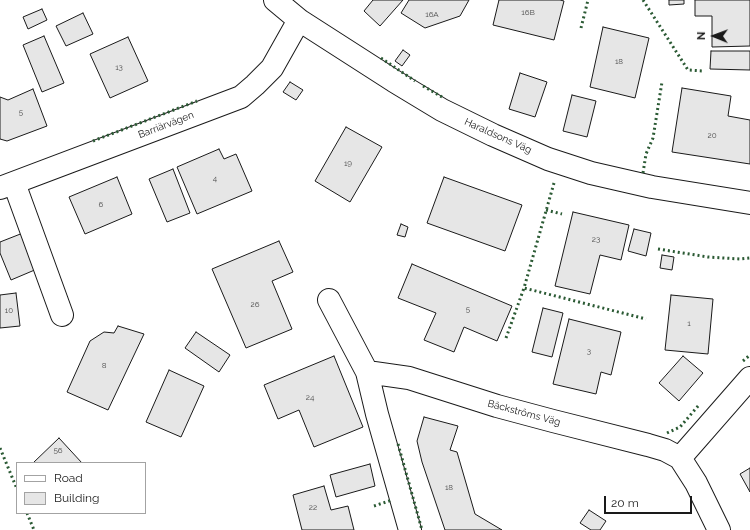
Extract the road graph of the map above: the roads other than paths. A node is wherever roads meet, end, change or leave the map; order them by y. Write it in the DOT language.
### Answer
graph roads {
  1 [pos="275,0"];
  2 [pos="299,20"];
  3 [pos="7,185"];
  4 [pos="750,203"];
  5 [pos="329,300"];
  6 [pos="62,315"];
  7 [pos="367,372"];
  8 [pos="750,378"];
  9 [pos="680,458"];
  10 [pos="410,530"];
  11 [pos="719,530"];
  1 -- 2 [label="street, Haraldsons Väg"];
  2 -- 3 [label="street, Barriärvägen"];
  2 -- 4 [label="street, Haraldsons Väg"];
  3 -- 6 [label="street"];
  5 -- 7 [label="street"];
  7 -- 9 [label="street, Bäckströms Väg"];
  7 -- 10 [label="street"];
  8 -- 9 [label="street"];
  9 -- 11 [label="street"];
}
